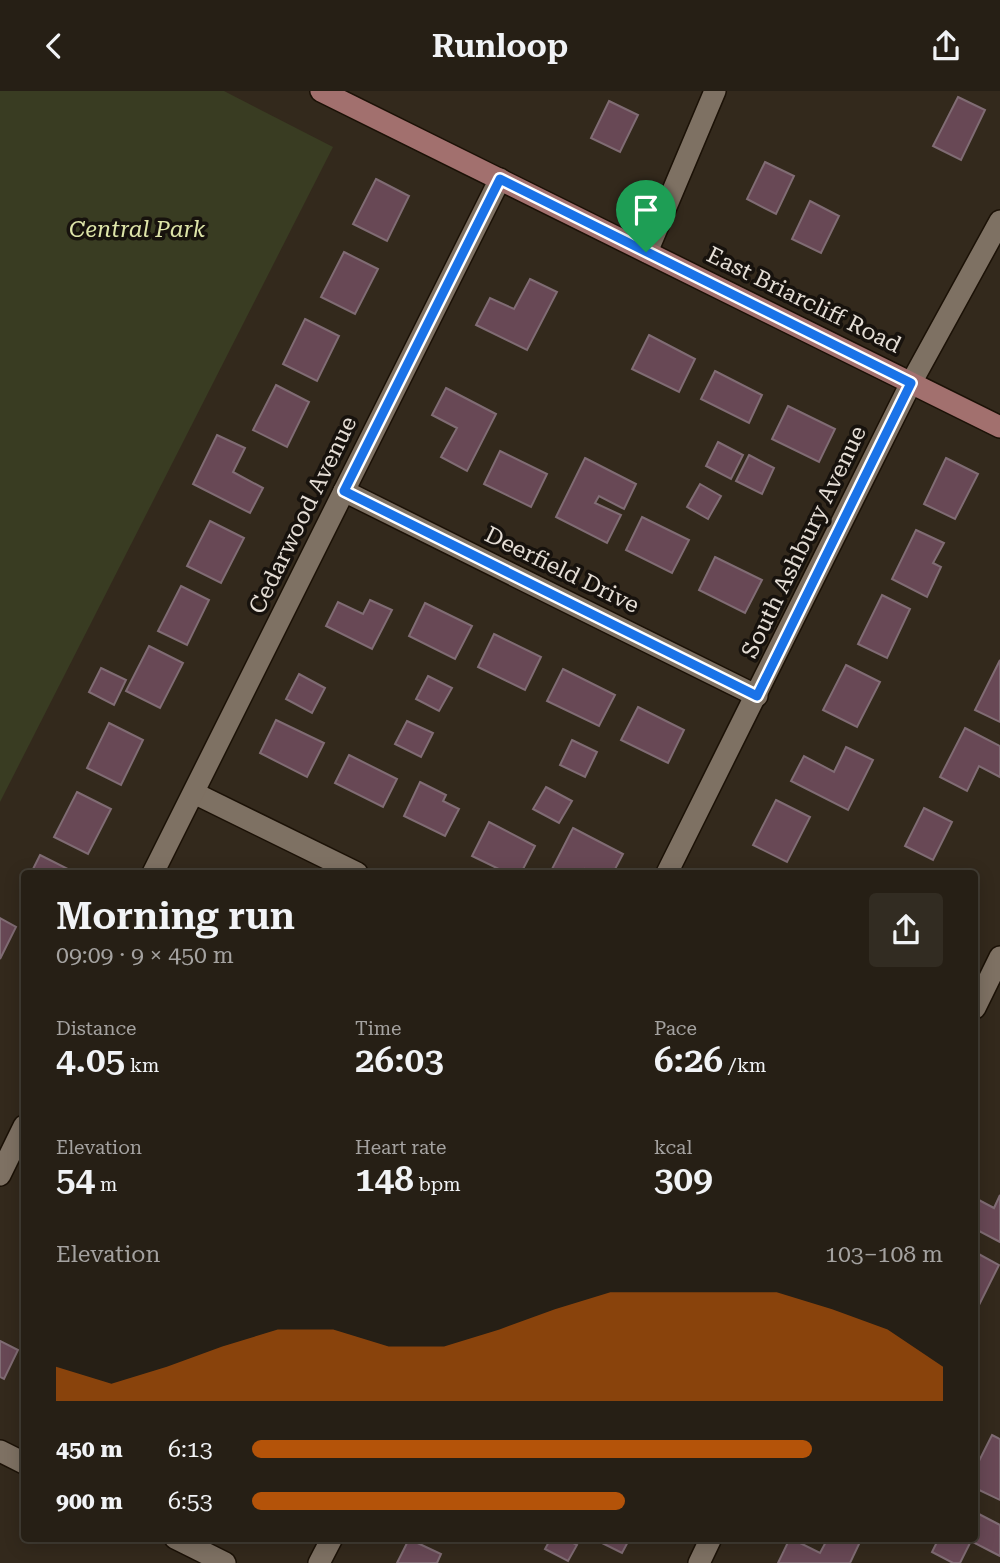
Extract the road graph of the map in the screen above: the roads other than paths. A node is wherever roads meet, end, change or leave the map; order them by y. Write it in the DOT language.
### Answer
graph roads {
  1 [pos="321,91"];
  2 [pos="715,91"];
  3 [pos="500,179"];
  4 [pos="1000,221"];
  5 [pos="646,252"];
  6 [pos="911,383"];
  7 [pos="1000,427"];
  8 [pos="344,491"];
  9 [pos="757,696"];
  10 [pos="194,793"];
  11 [pos="155,870"];
  12 [pos="351,870"];
  13 [pos="669,870"];
  14 [pos="1000,957"];
  15 [pos="978,1002"];
  16 [pos="21,1132"];
  17 [pos="0,1175"];
  18 [pos="0,1451"];
  19 [pos="21,1462"];
  20 [pos="183,1542"];
  21 [pos="330,1542"];
  22 [pos="709,1542"];
  23 [pos="225,1563"];
  24 [pos="320,1563"];
  25 [pos="699,1563"];
  1 -- 3 [label="street, East Briarcliff Road"];
  2 -- 5 [label="street"];
  3 -- 5 [label="street, East Briarcliff Road"];
  3 -- 8 [label="street, Cedarwood Avenue"];
  4 -- 6 [label="street, South Ashbury Avenue"];
  5 -- 6 [label="street, East Briarcliff Road"];
  6 -- 7 [label="street, East Briarcliff Road"];
  6 -- 9 [label="street, South Ashbury Avenue"];
  8 -- 9 [label="street, Deerfield Drive"];
  8 -- 10 [label="street, Cedarwood Avenue"];
  9 -- 13 [label="street, South Ashbury Avenue"];
  10 -- 11 [label="street, Cedarwood Avenue"];
  10 -- 12 [label="street"];
  14 -- 15 [label="street"];
  16 -- 17 [label="street"];
  18 -- 19 [label="street"];
  20 -- 23 [label="street"];
  21 -- 24 [label="street"];
  22 -- 25 [label="street"];
}
